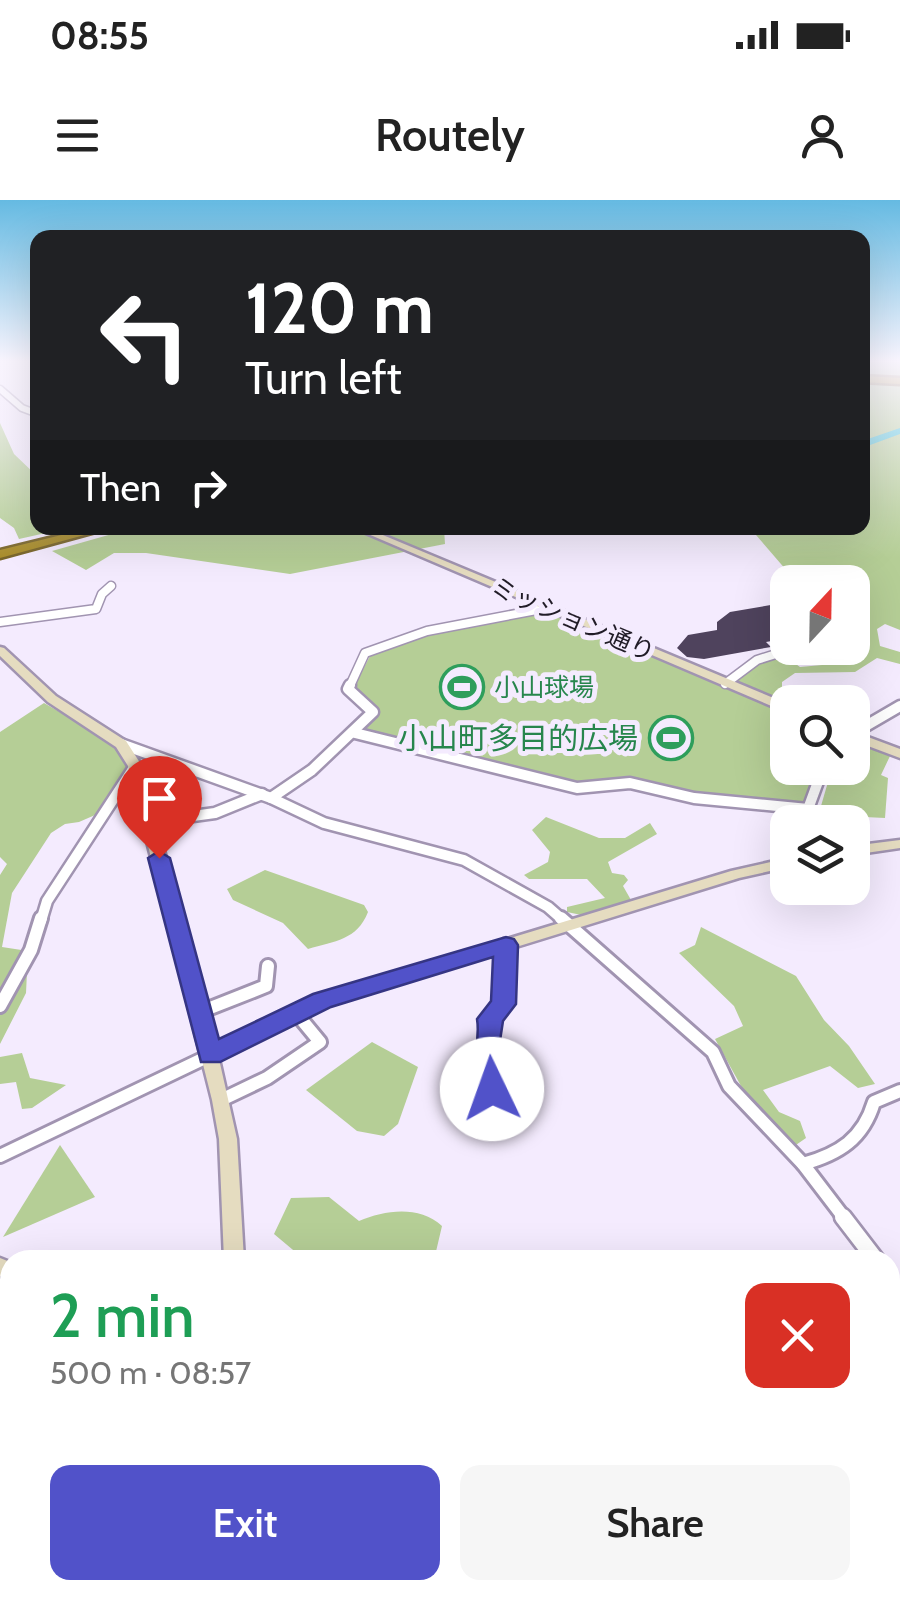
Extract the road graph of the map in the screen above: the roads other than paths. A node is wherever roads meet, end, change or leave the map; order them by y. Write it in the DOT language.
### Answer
graph roads {
  1 [pos="64,535"];
  2 [pos="74,535"];
  3 [pos="375,535"];
  4 [pos="0,552"];
  5 [pos="111,586"];
  6 [pos="547,608"];
  7 [pos="0,622"];
  8 [pos="0,650"];
  9 [pos="770,656"];
  10 [pos="725,684"];
  11 [pos="770,702"];
  12 [pos="900,706"];
  13 [pos="885,716"];
  14 [pos="900,720"];
  15 [pos="870,725"];
  16 [pos="354,733"];
  17 [pos="870,742"];
  18 [pos="120,744"];
  19 [pos="900,754"];
  20 [pos="134,766"];
  21 [pos="266,796"];
  22 [pos="770,805"];
  23 [pos="149,822"];
  24 [pos="900,844"];
  25 [pos="870,848"];
  26 [pos="770,866"];
  27 [pos="571,924"];
  28 [pos="506,945"];
  29 [pos="268,966"];
  30 [pos="0,1006"];
  31 [pos="200,1012"];
  32 [pos="296,1013"];
  33 [pos="210,1055"];
  34 [pos="492,1089"];
  35 [pos="900,1091"];
  36 [pos="221,1100"];
  37 [pos="0,1156"];
  38 [pos="803,1164"];
  39 [pos="234,1250"];
  40 [pos="868,1250"];
  1 -- 4 [label="highway"];
  2 -- 4 [label="highway"];
  3 -- 6 [label="street, ミッション通り"];
  5 -- 7 [label="street"];
  6 -- 10 [label="street, ミッション通り"];
  6 -- 16 [label="street"];
  8 -- 18 [label="street"];
  9 -- 10 [label="street"];
  10 -- 11 [label="street, ミッション通り"];
  12 -- 13 [label="street"];
  13 -- 14 [label="street"];
  13 -- 15 [label="street"];
  16 -- 21 [label="street"];
  16 -- 22 [label="street"];
  17 -- 19 [label="street"];
  18 -- 20 [label="street"];
  18 -- 21 [label="street"];
  20 -- 23 [label="street"];
  20 -- 30 [label="street"];
  21 -- 23 [label="street"];
  21 -- 27 [label="street"];
  23 -- 31 [label="street"];
  24 -- 25 [label="street"];
  26 -- 27 [label="street"];
  27 -- 28 [label="street"];
  27 -- 38 [label="street"];
  28 -- 32 [label="street"];
  28 -- 34 [label="street"];
  29 -- 31 [label="street"];
  31 -- 33 [label="street"];
  32 -- 33 [label="street"];
  32 -- 36 [label="street"];
  33 -- 36 [label="street"];
  33 -- 37 [label="street"];
  35 -- 38 [label="street"];
  36 -- 39 [label="street"];
  38 -- 40 [label="street"];
}
